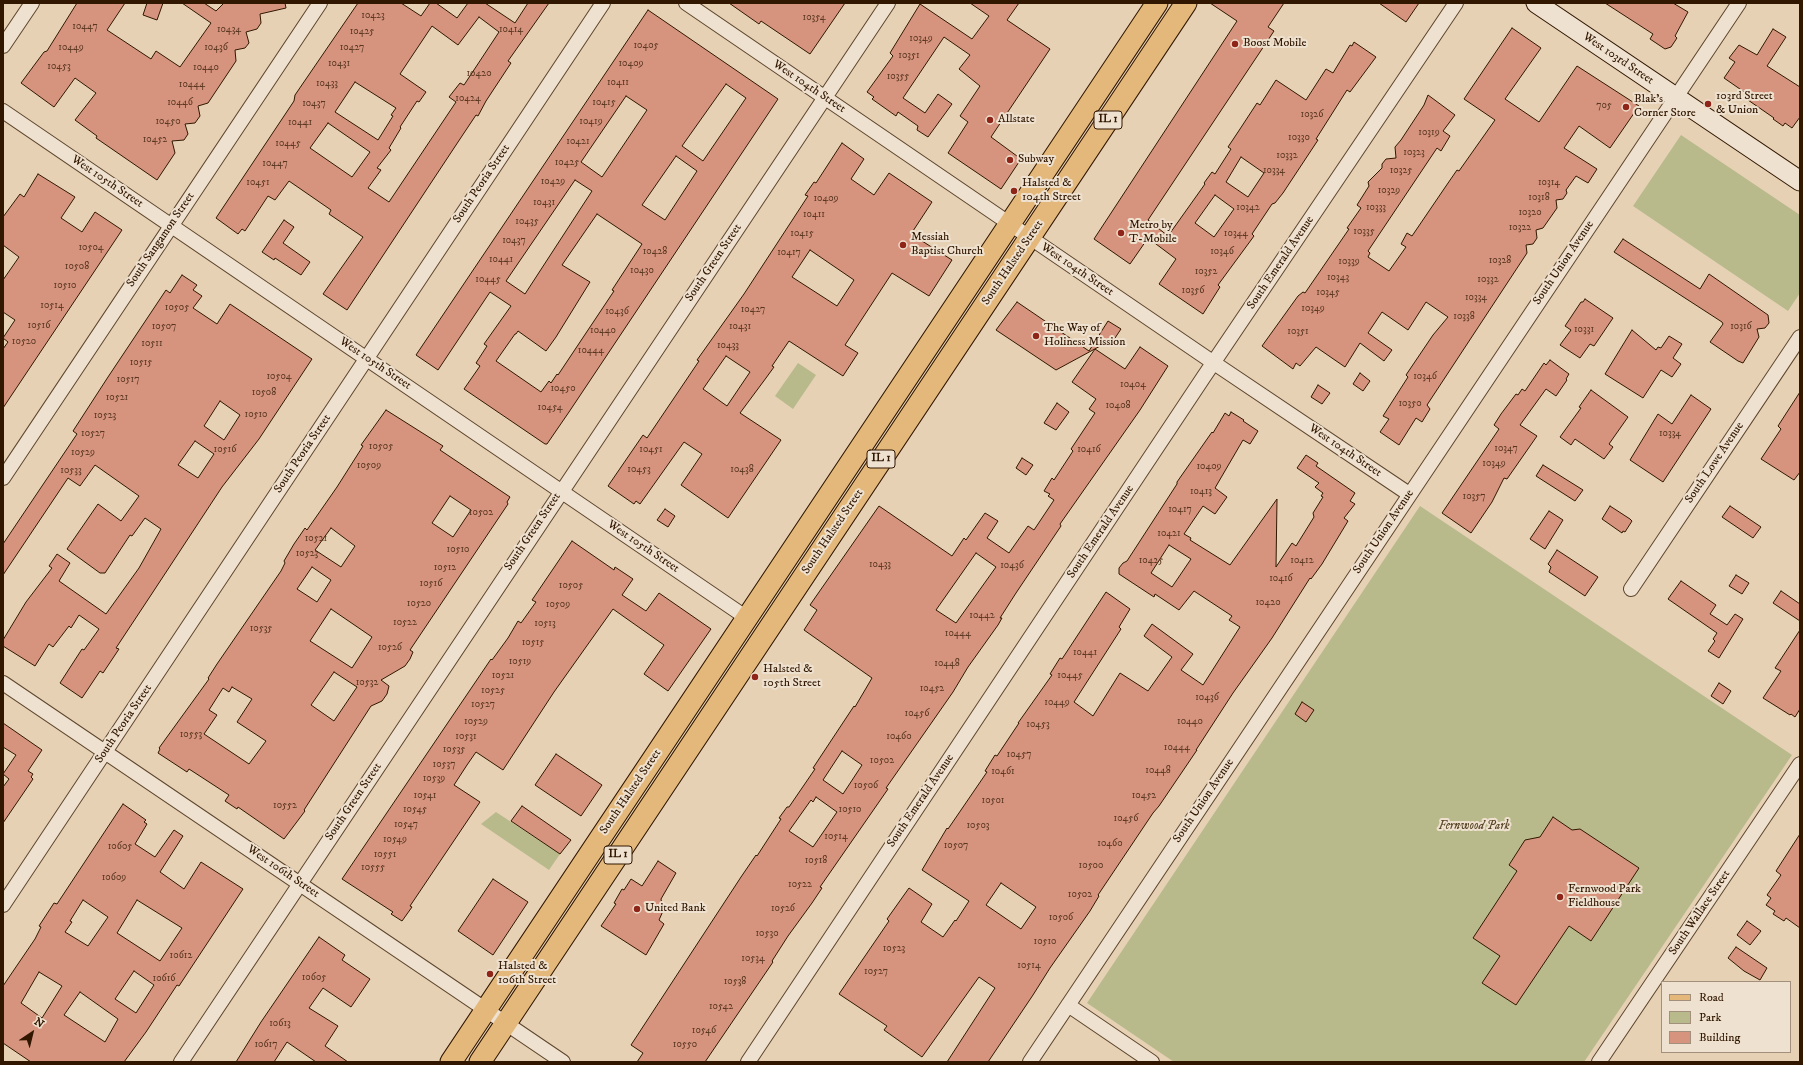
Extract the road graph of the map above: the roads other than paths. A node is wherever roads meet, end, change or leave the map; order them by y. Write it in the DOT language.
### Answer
graph roads {
  1 [pos="32,3"];
  2 [pos="320,3"];
  3 [pos="603,3"];
  4 [pos="686,3"];
  5 [pos="888,3"];
  6 [pos="1157,3"];
  7 [pos="1186,3"];
  8 [pos="1456,3"];
  9 [pos="1536,3"];
  10 [pos="1739,3"];
  11 [pos="3,46"];
  12 [pos="1676,97"];
  13 [pos="825,98"];
  14 [pos="3,111"];
  15 [pos="1800,181"];
  16 [pos="1010,224"];
  17 [pos="171,226"];
  18 [pos="1030,237"];
  19 [pos="1800,337"];
  20 [pos="367,358"];
  21 [pos="1214,363"];
  22 [pos="3,478"];
  23 [pos="561,491"];
  24 [pos="1409,494"];
  25 [pos="1631,589"];
  26 [pos="747,618"];
  27 [pos="767,631"];
  28 [pos="3,683"];
  29 [pos="105,752"];
  30 [pos="1800,764"];
  31 [pos="299,884"];
  32 [pos="3,905"];
  33 [pos="1068,1005"];
  34 [pos="486,1010"];
  35 [pos="506,1024"];
  36 [pos="181,1062"];
  37 [pos="451,1062"];
  38 [pos="480,1062"];
  39 [pos="563,1062"];
  40 [pos="748,1062"];
  41 [pos="1030,1062"];
  42 [pos="1152,1062"];
  43 [pos="1599,1062"];
  1 -- 11 [label="street"];
  2 -- 17 [label="street, South Sangamon Street"];
  3 -- 20 [label="street, South Peoria Street"];
  4 -- 13 [label="street, West 104th Street"];
  5 -- 13 [label="street, South Green Street"];
  6 -- 16 [label="main road, South Halsted Street / IL 1"];
  7 -- 18 [label="main road, South Halsted Street / IL 1"];
  8 -- 21 [label="street, South Emerald Avenue"];
  9 -- 12 [label="main road, West 103rd Street"];
  10 -- 12 [label="street, South Union Avenue"];
  12 -- 15 [label="main road, West 103rd Street"];
  12 -- 24 [label="street, South Union Avenue"];
  13 -- 16 [label="street, West 104th Street"];
  13 -- 23 [label="street, South Green Street"];
  14 -- 17 [label="street, West 105th Street"];
  16 -- 18 [label="street, West 104th Street"];
  16 -- 26 [label="main road, South Halsted Street / IL 1"];
  17 -- 20 [label="street, West 105th Street"];
  17 -- 22 [label="street, South Sangamon Street"];
  18 -- 21 [label="street, West 104th Street"];
  18 -- 27 [label="main road, South Halsted Street / IL 1"];
  19 -- 25 [label="street, South Lowe Avenue"];
  20 -- 23 [label="street, West 105th Street"];
  20 -- 29 [label="street, South Peoria Street"];
  21 -- 24 [label="street, West 104th Street"];
  21 -- 40 [label="street, South Emerald Avenue"];
  23 -- 26 [label="street, West 105th Street"];
  23 -- 31 [label="street, South Green Street"];
  24 -- 33 [label="street, South Union Avenue"];
  26 -- 27 [label="main road"];
  26 -- 34 [label="main road, South Halsted Street / IL 1"];
  27 -- 35 [label="main road, South Halsted Street / IL 1"];
  28 -- 29 [label="street, West 106th Street"];
  29 -- 31 [label="street, West 106th Street"];
  29 -- 32 [label="street, South Peoria Street"];
  30 -- 43 [label="street, South Wallace Street"];
  31 -- 34 [label="street, West 106th Street"];
  31 -- 36 [label="street, South Green Street"];
  33 -- 41 [label="street, South Union Avenue"];
  33 -- 42 [label="street"];
  34 -- 35 [label="street, West 106th Street"];
  34 -- 37 [label="main road, South Halsted Street / IL 1"];
  35 -- 38 [label="main road, South Halsted Street / IL 1"];
  35 -- 39 [label="street, West 106th Street"];
}
